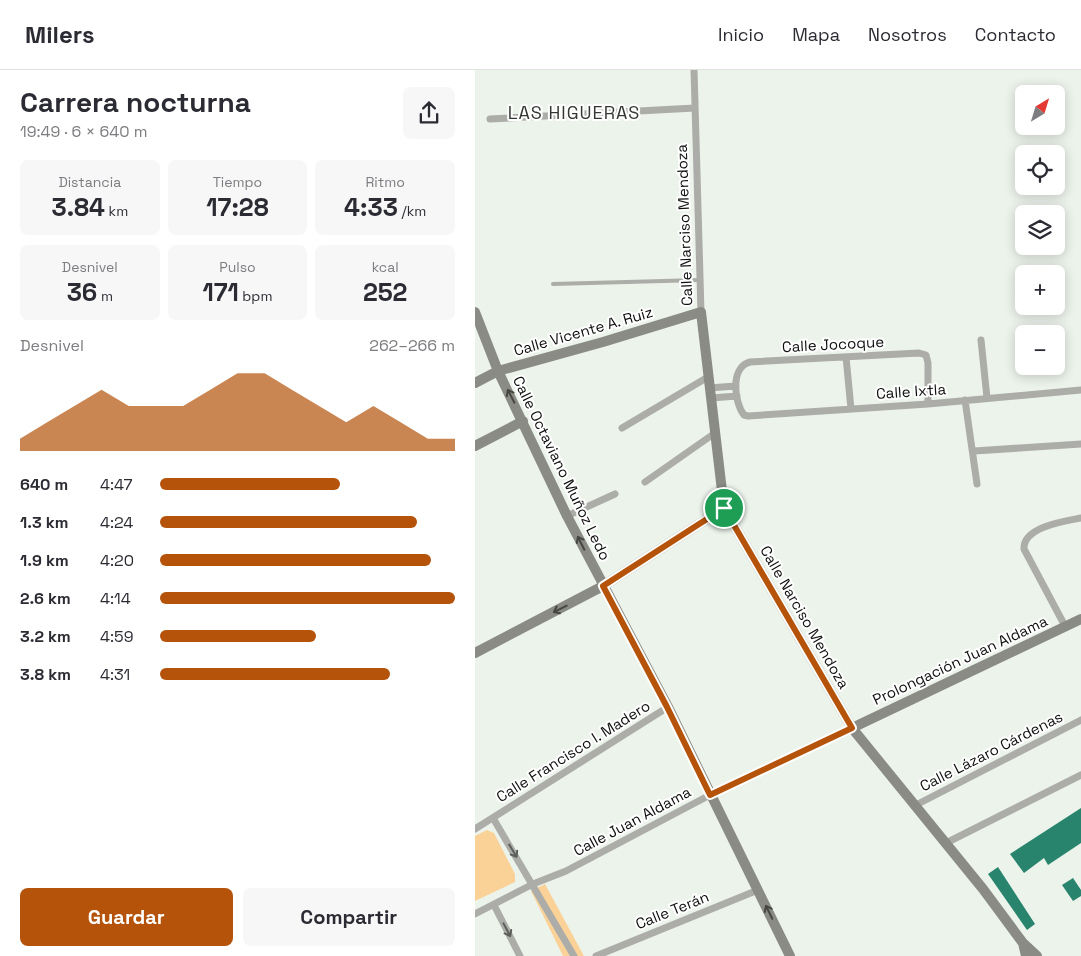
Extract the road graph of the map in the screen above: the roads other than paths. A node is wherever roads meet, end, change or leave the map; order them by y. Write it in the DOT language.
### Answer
graph roads {
  1 [pos="694,70"];
  2 [pos="695,108"];
  3 [pos="490,119"];
  4 [pos="700,280"];
  5 [pos="553,284"];
  6 [pos="475,312"];
  7 [pos="701,312"];
  8 [pos="981,340"];
  9 [pos="846,357"];
  10 [pos="498,371"];
  11 [pos="708,377"];
  12 [pos="475,383"];
  13 [pos="736,386"];
  14 [pos="1081,390"];
  15 [pos="710,393"];
  16 [pos="737,396"];
  17 [pos="987,398"];
  18 [pos="965,400"];
  19 [pos="928,404"];
  20 [pos="851,408"];
  21 [pos="523,420"];
  22 [pos="622,428"];
  23 [pos="715,433"];
  24 [pos="1081,444"];
  25 [pos="475,446"];
  26 [pos="974,451"];
  27 [pos="645,482"];
  28 [pos="977,484"];
  29 [pos="615,494"];
  30 [pos="724,508"];
  31 [pos="567,516"];
  32 [pos="1081,518"];
  33 [pos="603,586"];
  34 [pos="1081,619"];
  35 [pos="1065,626"];
  36 [pos="475,653"];
  37 [pos="667,707"];
  38 [pos="1081,720"];
  39 [pos="852,728"];
  40 [pos="1081,775"];
  41 [pos="710,795"];
  42 [pos="914,806"];
  43 [pos="493,818"];
  44 [pos="475,828"];
  45 [pos="945,843"];
  46 [pos="533,884"];
  47 [pos="758,890"];
  48 [pos="493,905"];
  49 [pos="475,914"];
  50 [pos="1023,943"];
  51 [pos="520,956"];
  52 [pos="574,956"];
  53 [pos="596,956"];
  54 [pos="790,956"];
  55 [pos="1026,956"];
  56 [pos="1037,956"];
  1 -- 2 [label="street, Calle Narciso Mendoza"];
  2 -- 3 [label="street"];
  2 -- 4 [label="street, Calle Narciso Mendoza"];
  4 -- 5 [label="lane"];
  4 -- 7 [label="street, Calle Narciso Mendoza"];
  6 -- 10 [label="street, Calle Octaviano Muñoz Ledo"];
  7 -- 10 [label="street, Calle Vicente A. Ruiz"];
  7 -- 11 [label="street, Calle Narciso Mendoza"];
  8 -- 17 [label="street"];
  9 -- 13 [label="street, Calle Jocoque"];
  9 -- 19 [label="street, Calle Jocoque"];
  9 -- 20 [label="street"];
  10 -- 12 [label="street, Calle Vicente A. Ruiz"];
  21 -- 10 [label="street, Calle Octaviano Muñoz Ledo, one-way"];
  11 -- 15 [label="street, Calle Narciso Mendoza"];
  11 -- 22 [label="street"];
  13 -- 15 [label="street"];
  13 -- 16 [label="street"];
  14 -- 17 [label="street, Calle Ixtla"];
  15 -- 16 [label="street"];
  15 -- 23 [label="street, Calle Narciso Mendoza"];
  16 -- 20 [label="street, Calle Ixtla"];
  17 -- 18 [label="street, Calle Ixtla"];
  18 -- 19 [label="street, Calle Ixtla"];
  18 -- 26 [label="street"];
  19 -- 20 [label="street, Calle Ixtla"];
  21 -- 25 [label="street"];
  21 -- 31 [label="street, Calle Octaviano Muñoz Ledo"];
  23 -- 27 [label="street"];
  23 -- 30 [label="street, Calle Narciso Mendoza"];
  24 -- 26 [label="street"];
  26 -- 28 [label="street"];
  29 -- 31 [label="street"];
  30 -- 33 [label="street"];
  30 -- 39 [label="street, Calle Narciso Mendoza"];
  33 -- 31 [label="street, Calle Octaviano Muñoz Ledo, one-way"];
  32 -- 35 [label="street"];
  33 -- 36 [label="street, one-way"];
  33 -- 37 [label="street, Calle Octaviano Muñoz Ledo"];
  34 -- 35 [label="street, Prolongación Juan Aldama"];
  35 -- 39 [label="street, Prolongación Juan Aldama"];
  37 -- 41 [label="street, Calle Octaviano Muñoz Ledo"];
  37 -- 43 [label="street, Calle Francisco I. Madero"];
  38 -- 42 [label="street, Calle Lázaro Cárdenas"];
  39 -- 41 [label="street, Calle Juan Aldama"];
  39 -- 42 [label="street, Calle Narciso Mendoza"];
  40 -- 45 [label="street"];
  41 -- 46 [label="street, Calle Juan Aldama"];
  41 -- 47 [label="street, Calle Octaviano Muñoz Ledo"];
  42 -- 45 [label="street, Calle Narciso Mendoza"];
  43 -- 44 [label="street, Calle Francisco I. Madero"];
  43 -- 46 [label="street, one-way"];
  45 -- 50 [label="street, Calle Narciso Mendoza"];
  46 -- 48 [label="street, Calle Juan Aldama"];
  46 -- 52 [label="street"];
  47 -- 53 [label="street, Calle Terán"];
  54 -- 47 [label="street, Calle Octaviano Muñoz Ledo, one-way"];
  48 -- 49 [label="street, Calle Juan Aldama"];
  48 -- 51 [label="street, one-way"];
  50 -- 55 [label="street, Calle Narciso Mendoza"];
  50 -- 56 [label="street, Calle Narciso Mendoza"];
}
